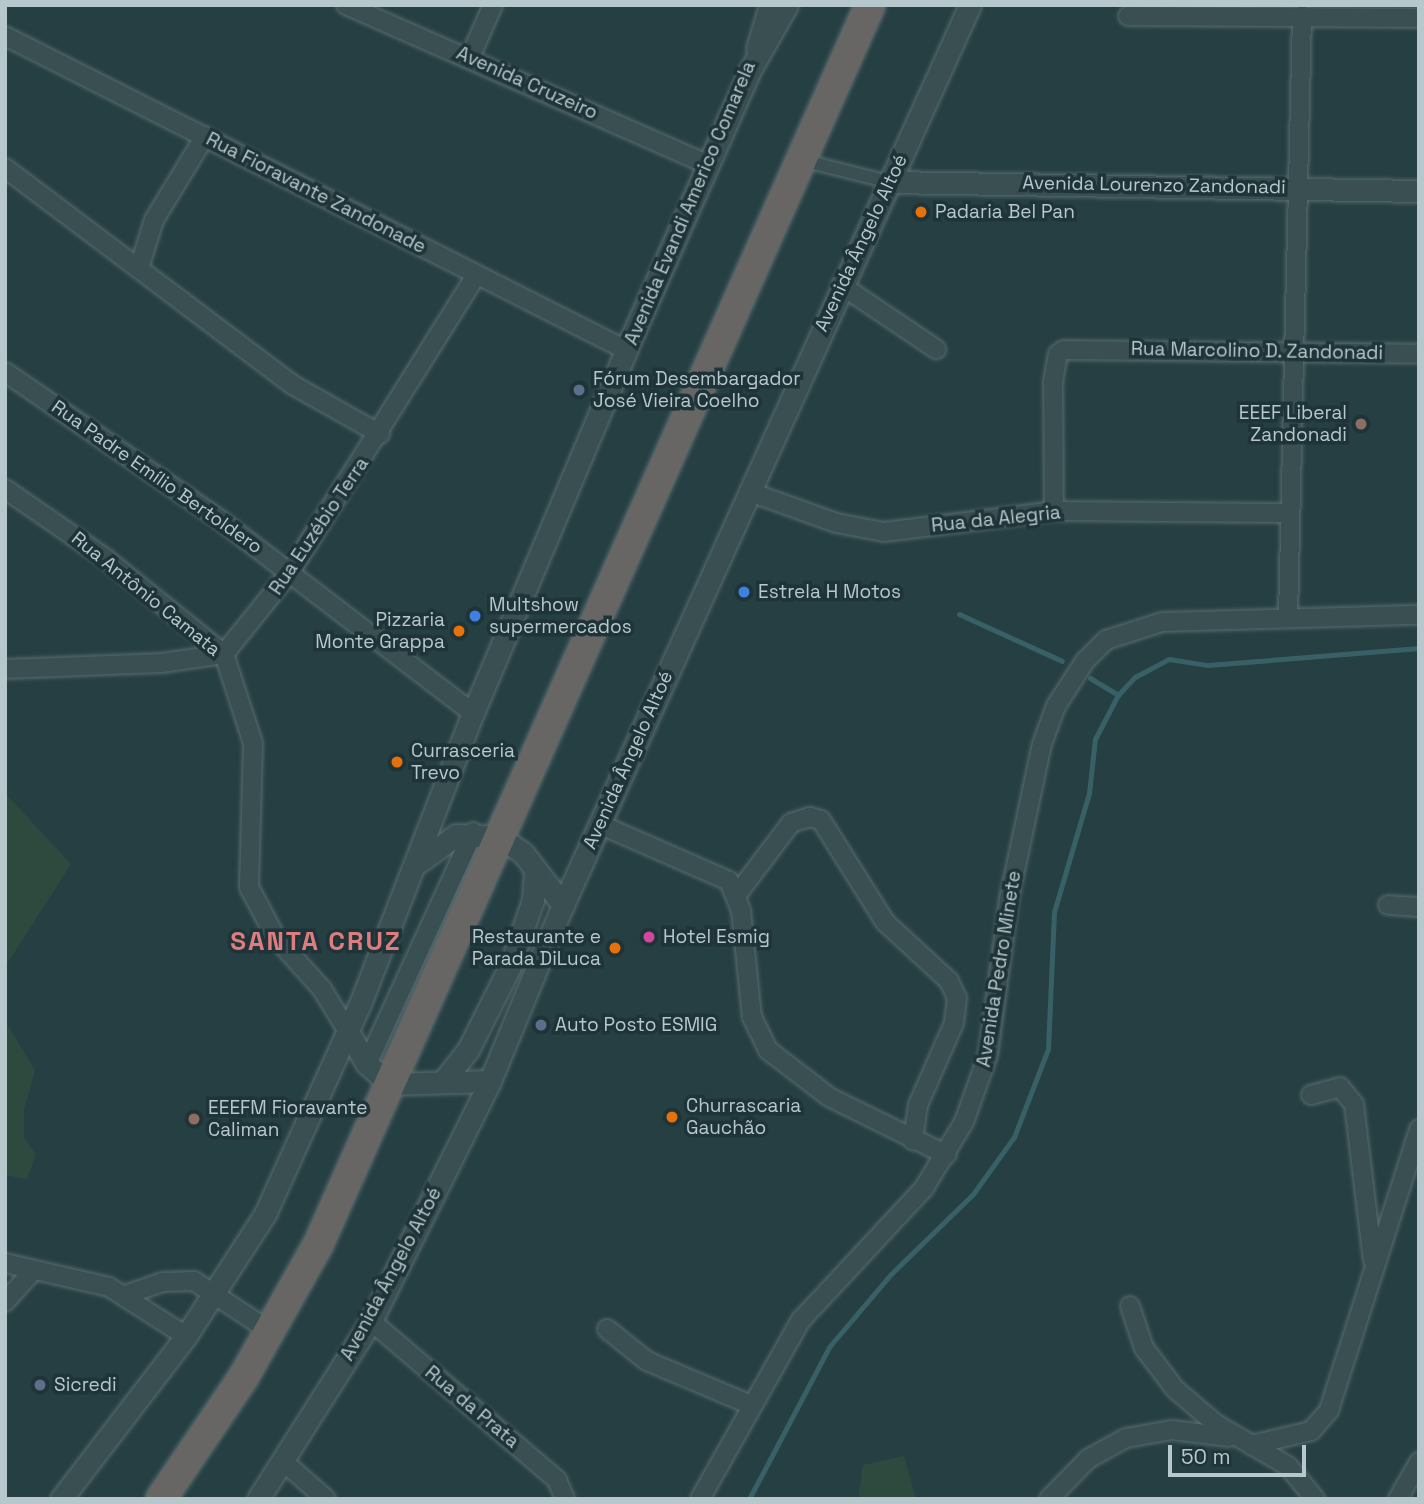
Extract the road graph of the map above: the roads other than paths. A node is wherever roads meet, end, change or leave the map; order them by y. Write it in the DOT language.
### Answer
graph roads {
  1 [pos="345,5"];
  2 [pos="493,5"];
  3 [pos="769,5"];
  4 [pos="787,5"];
  5 [pos="870,5"];
  6 [pos="970,5"];
  7 [pos="1261,10"];
  8 [pos="1336,10"];
  9 [pos="1302,15"];
  10 [pos="1128,16"];
  11 [pos="1419,18"];
  12 [pos="5,36"];
  13 [pos="470,57"];
  14 [pos="749,72"];
  15 [pos="205,136"];
  16 [pos="801,160"];
  17 [pos="707,164"];
  18 [pos="5,168"];
  19 [pos="889,182"];
  20 [pos="1300,186"];
  21 [pos="1419,191"];
  22 [pos="143,243"];
  23 [pos="118,252"];
  24 [pos="139,268"];
  25 [pos="476,276"];
  26 [pos="841,285"];
  27 [pos="936,349"];
  28 [pos="626,350"];
  29 [pos="1294,353"];
  30 [pos="1419,354"];
  31 [pos="5,372"];
  32 [pos="380,434"];
  33 [pos="5,489"];
  34 [pos="750,492"];
  35 [pos="1054,511"];
  36 [pos="1290,513"];
  37 [pos="290,572"];
  38 [pos="1419,615"];
  39 [pos="1288,617"];
  40 [pos="223,654"];
  41 [pos="5,669"];
  42 [pos="473,713"];
  43 [pos="599,824"];
  44 [pos="486,835"];
  45 [pos="415,866"];
  46 [pos="535,869"];
  47 [pos="738,893"];
  48 [pos="563,905"];
  49 [pos="1388,905"];
  50 [pos="1419,907"];
  51 [pos="347,1030"];
  52 [pos="367,1065"];
  53 [pos="445,1079"];
  54 [pos="491,1081"];
  55 [pos="390,1084"];
  56 [pos="1311,1095"];
  57 [pos="1419,1129"];
  58 [pos="913,1141"];
  59 [pos="947,1155"];
  60 [pos="5,1263"];
  61 [pos="31,1273"];
  62 [pos="1375,1277"];
  63 [pos="216,1293"];
  64 [pos="125,1295"];
  65 [pos="5,1302"];
  66 [pos="1130,1306"];
  67 [pos="371,1321"];
  68 [pos="607,1329"];
  69 [pos="271,1332"];
  70 [pos="186,1336"];
  71 [pos="749,1404"];
  72 [pos="1245,1442"];
  73 [pos="284,1462"];
  74 [pos="1419,1462"];
  75 [pos="61,1499"];
  76 [pos="161,1499"];
  77 [pos="258,1499"];
  78 [pos="326,1499"];
  79 [pos="565,1499"];
  80 [pos="700,1499"];
  81 [pos="1049,1499"];
  82 [pos="1315,1499"];
  83 [pos="1398,1499"];
  1 -- 13 [label="street, Avenida Cruzeiro"];
  2 -- 13 [label="street"];
  3 -- 14 [label="street, Avenida Evandi Americo Comarela"];
  4 -- 14 [label="street"];
  5 -- 16 [label="highway"];
  6 -- 19 [label="street, Avenida Ângelo Altoé"];
  7 -- 9 [label="street"];
  7 -- 10 [label="street"];
  8 -- 9 [label="street"];
  8 -- 11 [label="street"];
  9 -- 20 [label="street"];
  12 -- 15 [label="street, Rua Fioravante Zandonade"];
  13 -- 17 [label="street, Avenida Cruzeiro"];
  14 -- 17 [label="street, Avenida Evandi Americo Comarela"];
  15 -- 22 [label="street"];
  15 -- 25 [label="street, Rua Fioravante Zandonade"];
  16 -- 19 [label="street"];
  16 -- 44 [label="highway"];
  17 -- 28 [label="street, Avenida Evandi Americo Comarela"];
  18 -- 23 [label="street"];
  19 -- 20 [label="street, Avenida Lourenzo Zandonadi"];
  19 -- 26 [label="street, Avenida Ângelo Altoé"];
  20 -- 21 [label="street, Avenida Lourenzo Zandonadi"];
  20 -- 29 [label="street"];
  22 -- 23 [label="street"];
  22 -- 24 [label="street"];
  23 -- 24 [label="street"];
  24 -- 32 [label="street"];
  25 -- 28 [label="street, Rua Fioravante Zandonade"];
  25 -- 32 [label="street, Rua Euzébio Terra"];
  26 -- 27 [label="street"];
  26 -- 34 [label="street, Avenida Ângelo Altoé"];
  28 -- 42 [label="street, Avenida Evandi Americo Comarela"];
  29 -- 30 [label="street, Rua Marcolino D. Zandonadi"];
  29 -- 35 [label="street, Rua Marcolino D. Zandonadi"];
  29 -- 36 [label="street"];
  31 -- 37 [label="street, Rua Padre Emílio Bertoldero"];
  32 -- 37 [label="street, Rua Euzébio Terra"];
  33 -- 40 [label="street, Rua Antônio Camata"];
  34 -- 35 [label="street, Rua da Alegria"];
  34 -- 43 [label="street, Avenida Ângelo Altoé"];
  35 -- 36 [label="street, Rua da Alegria"];
  36 -- 39 [label="street"];
  37 -- 40 [label="street, Rua Euzébio Terra"];
  37 -- 42 [label="street, Rua Padre Emílio Bertoldero"];
  38 -- 39 [label="street, Avenida Pedro Minete"];
  39 -- 59 [label="street, Avenida Pedro Minete"];
  40 -- 41 [label="street"];
  40 -- 51 [label="street, Rua Antônio Camata"];
  42 -- 45 [label="street, Avenida Evandi Americo Comarela"];
  43 -- 47 [label="street"];
  43 -- 48 [label="street, Avenida Ângelo Altoé"];
  44 -- 45 [label="street"];
  44 -- 46 [label="street"];
  44 -- 52 [label="street"];
  44 -- 55 [label="highway"];
  45 -- 51 [label="street, Avenida Evandi Americo Comarela"];
  46 -- 48 [label="street"];
  46 -- 53 [label="street"];
  47 -- 58 [label="street"];
  47 -- 58 [label="street"];
  48 -- 54 [label="street, Avenida Ângelo Altoé"];
  49 -- 50 [label="street"];
  51 -- 52 [label="street"];
  51 -- 63 [label="street, Avenida Evandi Americo Comarela"];
  52 -- 55 [label="street"];
  53 -- 54 [label="street"];
  53 -- 55 [label="street"];
  54 -- 67 [label="street, Avenida Ângelo Altoé"];
  55 -- 69 [label="highway"];
  56 -- 62 [label="street"];
  57 -- 62 [label="street"];
  58 -- 59 [label="street"];
  59 -- 71 [label="street, Avenida Pedro Minete"];
  60 -- 61 [label="street"];
  61 -- 64 [label="street"];
  61 -- 65 [label="street"];
  62 -- 72 [label="street"];
  63 -- 64 [label="street"];
  63 -- 69 [label="street"];
  63 -- 70 [label="street, Avenida Evandi Americo Comarela"];
  64 -- 70 [label="street"];
  66 -- 72 [label="street"];
  67 -- 73 [label="street, Avenida Ângelo Altoé"];
  67 -- 79 [label="street, Rua da Prata"];
  68 -- 71 [label="street"];
  69 -- 76 [label="highway"];
  70 -- 75 [label="street, Avenida Evandi Americo Comarela"];
  71 -- 80 [label="street, Avenida Pedro Minete"];
  72 -- 81 [label="street"];
  72 -- 82 [label="street"];
  73 -- 77 [label="street, Avenida Ângelo Altoé"];
  73 -- 78 [label="street"];
  74 -- 83 [label="street"];
}
